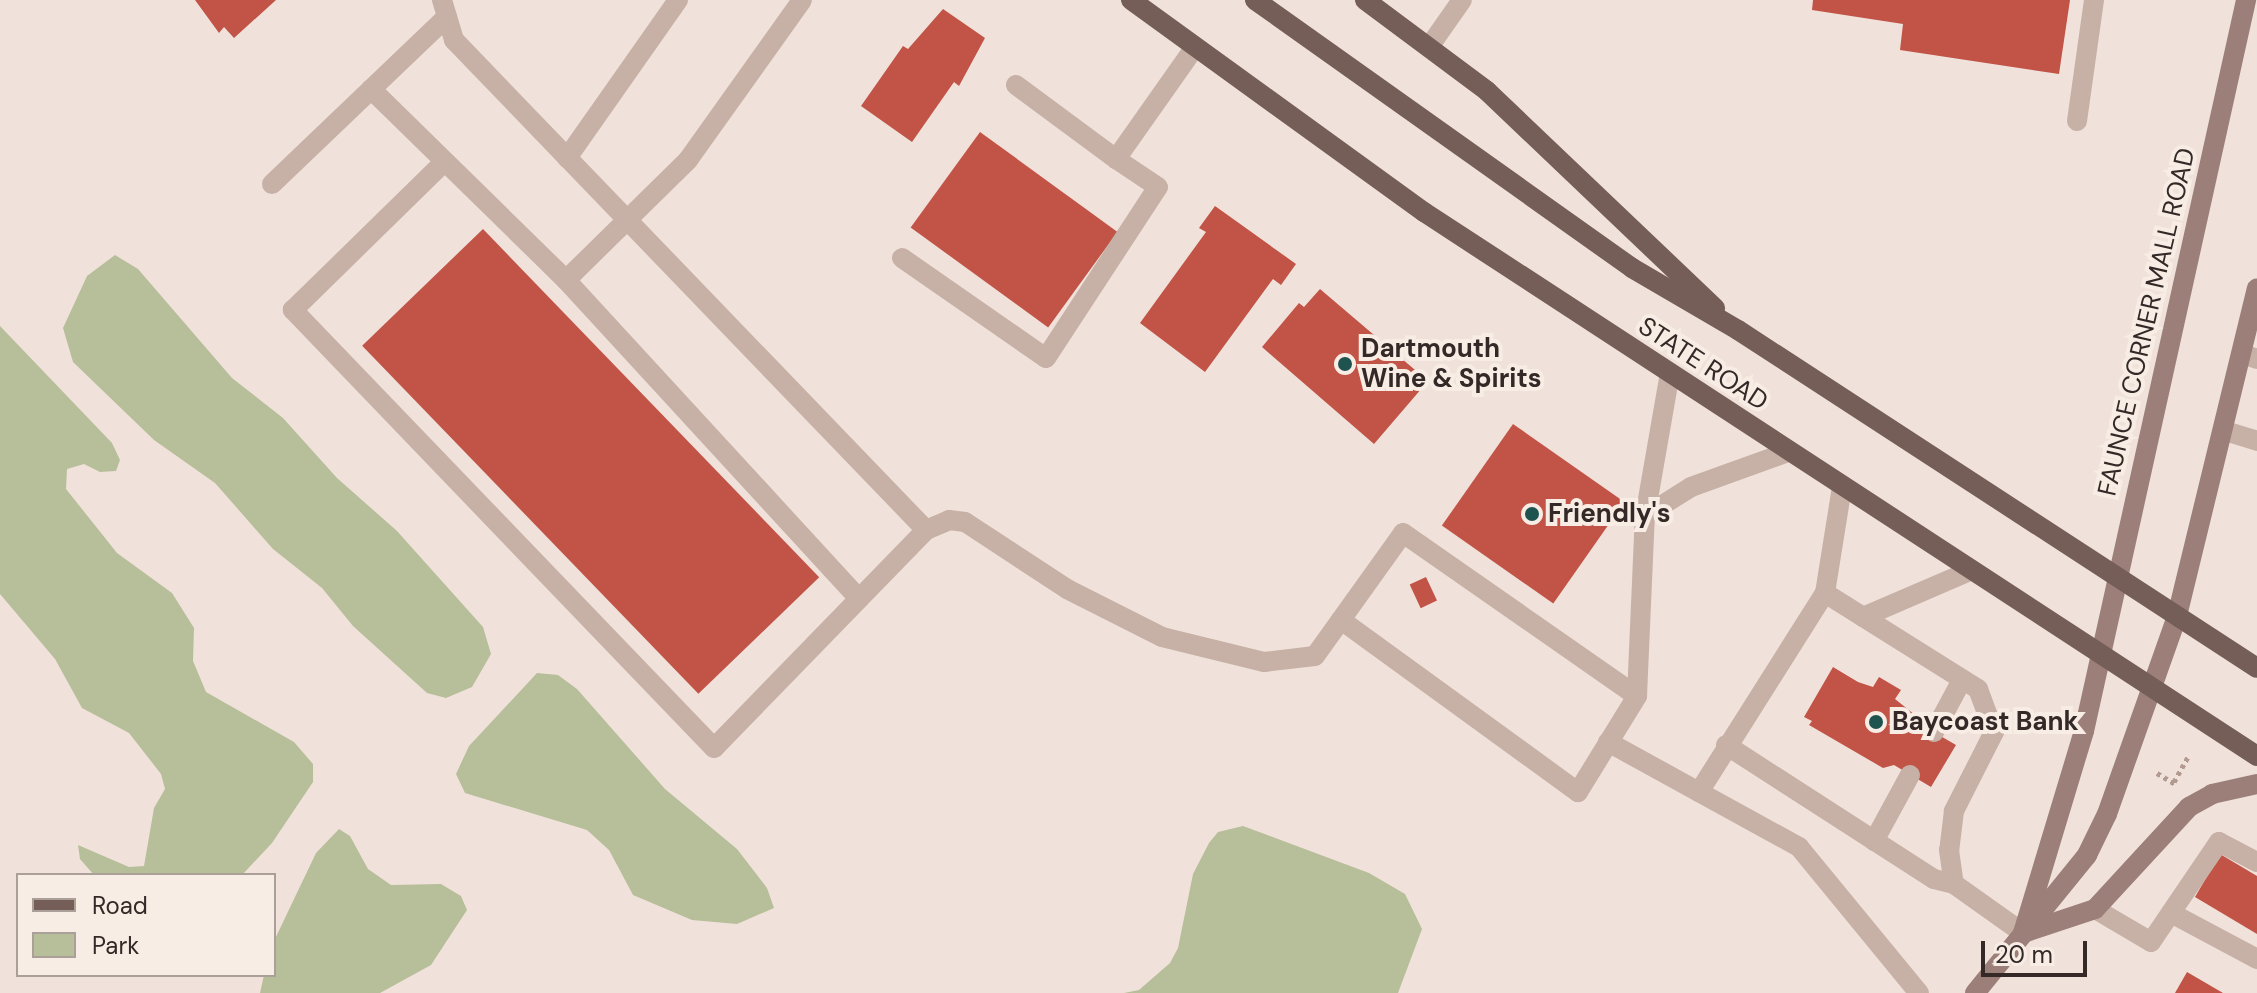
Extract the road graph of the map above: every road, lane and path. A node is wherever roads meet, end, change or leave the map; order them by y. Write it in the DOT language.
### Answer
graph roads {
  1 [pos="678,0"];
  2 [pos="802,0"];
  3 [pos="1131,0"];
  4 [pos="1255,0"];
  5 [pos="1365,0"];
  6 [pos="1462,0"];
  7 [pos="2094,0"];
  8 [pos="2246,0"];
  9 [pos="444,8"];
  10 [pos="1195,47"];
  11 [pos="1429,47"];
  12 [pos="1016,85"];
  13 [pos="371,89"];
  14 [pos="2077,121"];
  15 [pos="567,158"];
  16 [pos="1116,159"];
  17 [pos="444,162"];
  18 [pos="272,184"];
  19 [pos="627,220"];
  20 [pos="902,258"];
  21 [pos="566,280"];
  22 [pos="2257,289"];
  23 [pos="1738,330"];
  24 [pos="2249,356"];
  25 [pos="1670,373"];
  26 [pos="2225,431"];
  27 [pos="2257,441"];
  28 [pos="1788,452"];
  29 [pos="1842,487"];
  30 [pos="1645,516"];
  31 [pos="926,530"];
  32 [pos="1970,571"];
  33 [pos="2118,577"];
  34 [pos="1825,593"];
  35 [pos="859,599"];
  36 [pos="2177,616"];
  37 [pos="1863,617"];
  38 [pos="1341,620"];
  39 [pos="2101,656"];
  40 [pos="2257,668"];
  41 [pos="1962,680"];
  42 [pos="2153,691"];
  43 [pos="1637,696"];
  44 [pos="1934,732"];
  45 [pos="1608,742"];
  46 [pos="1726,745"];
  47 [pos="2189,755"];
  48 [pos="2257,756"];
  49 [pos="1910,775"];
  50 [pos="2174,783"];
  51 [pos="2257,784"];
  52 [pos="1699,792"];
  53 [pos="1874,841"];
  54 [pos="2257,862"];
  55 [pos="1954,884"];
  56 [pos="2095,909"];
  57 [pos="2171,913"];
  58 [pos="2023,933"];
  59 [pos="2257,959"];
  60 [pos="1919,993"];
  61 [pos="1975,993"];
  1 -- 15 [label="lane"];
  2 -- 19 [label="lane"];
  3 -- 10 [label="main road, STATE ROAD"];
  4 -- 23 [label="main road, STATE ROAD"];
  5 -- 11 [label="main road"];
  6 -- 11 [label="lane"];
  7 -- 14 [label="lane"];
  8 -- 33 [label="main road, FAUNCE CORNER MALL ROAD"];
  9 -- 13 [label="lane"];
  9 -- 15 [label="lane"];
  10 -- 16 [label="lane"];
  10 -- 25 [label="main road, STATE ROAD"];
  11 -- 23 [label="main road"];
  12 -- 16 [label="lane"];
  13 -- 17 [label="lane"];
  13 -- 18 [label="lane"];
  15 -- 19 [label="lane"];
  16 -- 20 [label="lane"];
  17 -- 21 [label="lane"];
  17 -- 35 [label="lane"];
  19 -- 21 [label="lane"];
  19 -- 31 [label="lane"];
  21 -- 35 [label="lane"];
  22 -- 24 [label="main road"];
  23 -- 33 [label="main road, STATE ROAD"];
  24 -- 26 [label="main road"];
  25 -- 28 [label="main road, STATE ROAD"];
  25 -- 30 [label="lane"];
  26 -- 27 [label="lane"];
  26 -- 36 [label="main road"];
  28 -- 29 [label="main road, STATE ROAD"];
  28 -- 30 [label="lane"];
  29 -- 32 [label="main road, STATE ROAD"];
  29 -- 34 [label="lane"];
  30 -- 43 [label="lane"];
  31 -- 35 [label="lane"];
  31 -- 38 [label="lane"];
  32 -- 37 [label="lane"];
  32 -- 39 [label="main road, STATE ROAD"];
  33 -- 36 [label="main road, STATE ROAD"];
  33 -- 39 [label="main road, FAUNCE CORNER MALL ROAD"];
  34 -- 37 [label="lane"];
  34 -- 46 [label="lane"];
  36 -- 40 [label="main road, STATE ROAD"];
  36 -- 42 [label="main road"];
  37 -- 41 [label="lane"];
  38 -- 43 [label="lane"];
  38 -- 45 [label="lane"];
  39 -- 42 [label="main road, STATE ROAD"];
  39 -- 58 [label="main road, FAUNCE CORNER MALL ROAD"];
  41 -- 44 [label="lane"];
  41 -- 55 [label="lane"];
  42 -- 48 [label="main road, STATE ROAD"];
  42 -- 58 [label="main road"];
  43 -- 45 [label="lane"];
  45 -- 52 [label="lane"];
  46 -- 52 [label="lane"];
  46 -- 53 [label="lane"];
  47 -- 50 [label="path"];
  49 -- 53 [label="lane"];
  51 -- 56 [label="main road"];
  52 -- 60 [label="lane"];
  53 -- 55 [label="lane"];
  54 -- 57 [label="lane"];
  55 -- 58 [label="lane"];
  56 -- 57 [label="lane"];
  56 -- 58 [label="main road"];
  57 -- 59 [label="lane"];
  58 -- 61 [label="main road"];
}
